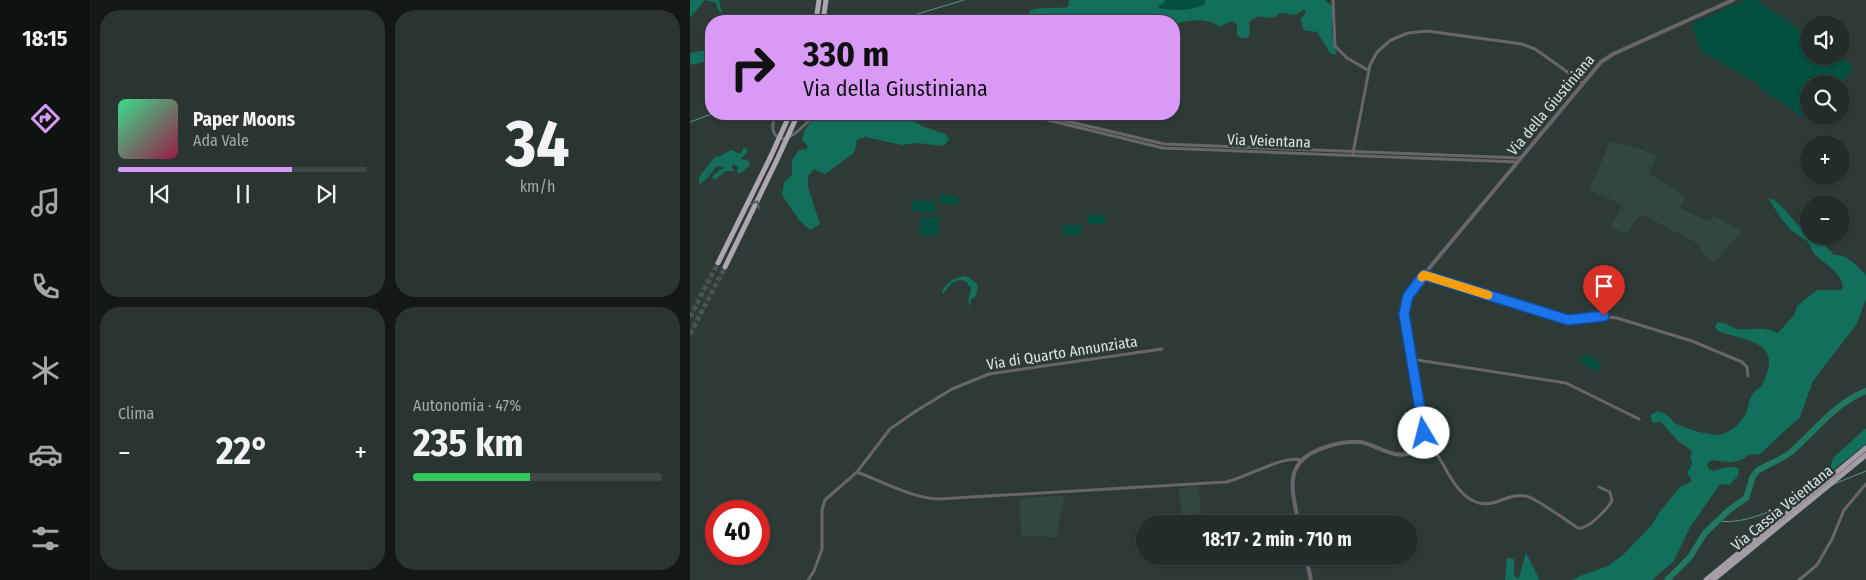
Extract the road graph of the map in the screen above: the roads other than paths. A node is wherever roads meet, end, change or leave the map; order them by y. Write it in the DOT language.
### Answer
graph roads {
  1 [pos="819,0"];
  2 [pos="826,0"];
  3 [pos="1333,0"];
  4 [pos="1733,0"];
  5 [pos="817,15"];
  6 [pos="824,15"];
  7 [pos="1368,70"];
  8 [pos="1583,83"];
  9 [pos="774,120"];
  10 [pos="787,120"];
  11 [pos="795,120"];
  12 [pos="809,120"];
  13 [pos="1047,120"];
  14 [pos="1061,120"];
  15 [pos="1193,148"];
  16 [pos="1352,154"];
  17 [pos="1521,158"];
  18 [pos="1517,162"];
  19 [pos="718,263"];
  20 [pos="725,267"];
  21 [pos="1424,275"];
  22 [pos="1162,349"];
  23 [pos="1411,358"];
  24 [pos="1748,376"];
  25 [pos="1639,418"];
  26 [pos="1424,437"];
  27 [pos="1866,448"];
  28 [pos="1866,455"];
  29 [pos="1301,460"];
  30 [pos="1843,470"];
  31 [pos="857,472"];
  32 [pos="1866,484"];
  33 [pos="1599,487"];
  34 [pos="1297,515"];
  35 [pos="1776,525"];
  36 [pos="1308,565"];
  37 [pos="808,580"];
  38 [pos="1312,580"];
  39 [pos="1706,580"];
  40 [pos="1713,580"];
  41 [pos="1799,580"];
  1 -- 5 [label="highway"];
  2 -- 6 [label="highway"];
  3 -- 7 [label="street"];
  4 -- 8 [label="street, Via della Giustiniana"];
  7 -- 8 [label="street"];
  7 -- 16 [label="street"];
  8 -- 17 [label="street, Via della Giustiniana"];
  9 -- 12 [label="street"];
  10 -- 19 [label="highway, bridge"];
  20 -- 11 [label="highway, one-way, bridge"];
  13 -- 15 [label="street, Via Veientana"];
  14 -- 15 [label="street, Via Veientana"];
  15 -- 16 [label="street, Via Veientana"];
  16 -- 17 [label="street, Via Veientana"];
  16 -- 18 [label="street, Via Veientana"];
  17 -- 18 [label="street, Via della Giustiniana"];
  18 -- 21 [label="street, Via della Giustiniana"];
  21 -- 23 [label="street, Via della Giustiniana"];
  21 -- 24 [label="street"];
  22 -- 31 [label="street, Via di Quarto Annunziata"];
  23 -- 25 [label="street"];
  23 -- 26 [label="street, Via della Giustiniana"];
  26 -- 29 [label="street"];
  26 -- 33 [label="street"];
  27 -- 30 [label="highway, Via Cassia Veientana"];
  28 -- 30 [label="highway, Via Cassia Veientana"];
  29 -- 31 [label="street"];
  29 -- 34 [label="street"];
  30 -- 35 [label="highway, Via Cassia Veientana"];
  31 -- 37 [label="street, Via di Quarto Annunziata"];
  32 -- 41 [label="street"];
  35 -- 39 [label="highway, Via Cassia Veientana"];
  35 -- 40 [label="highway, Via Cassia Veientana"];
  36 -- 38 [label="street"];
}
